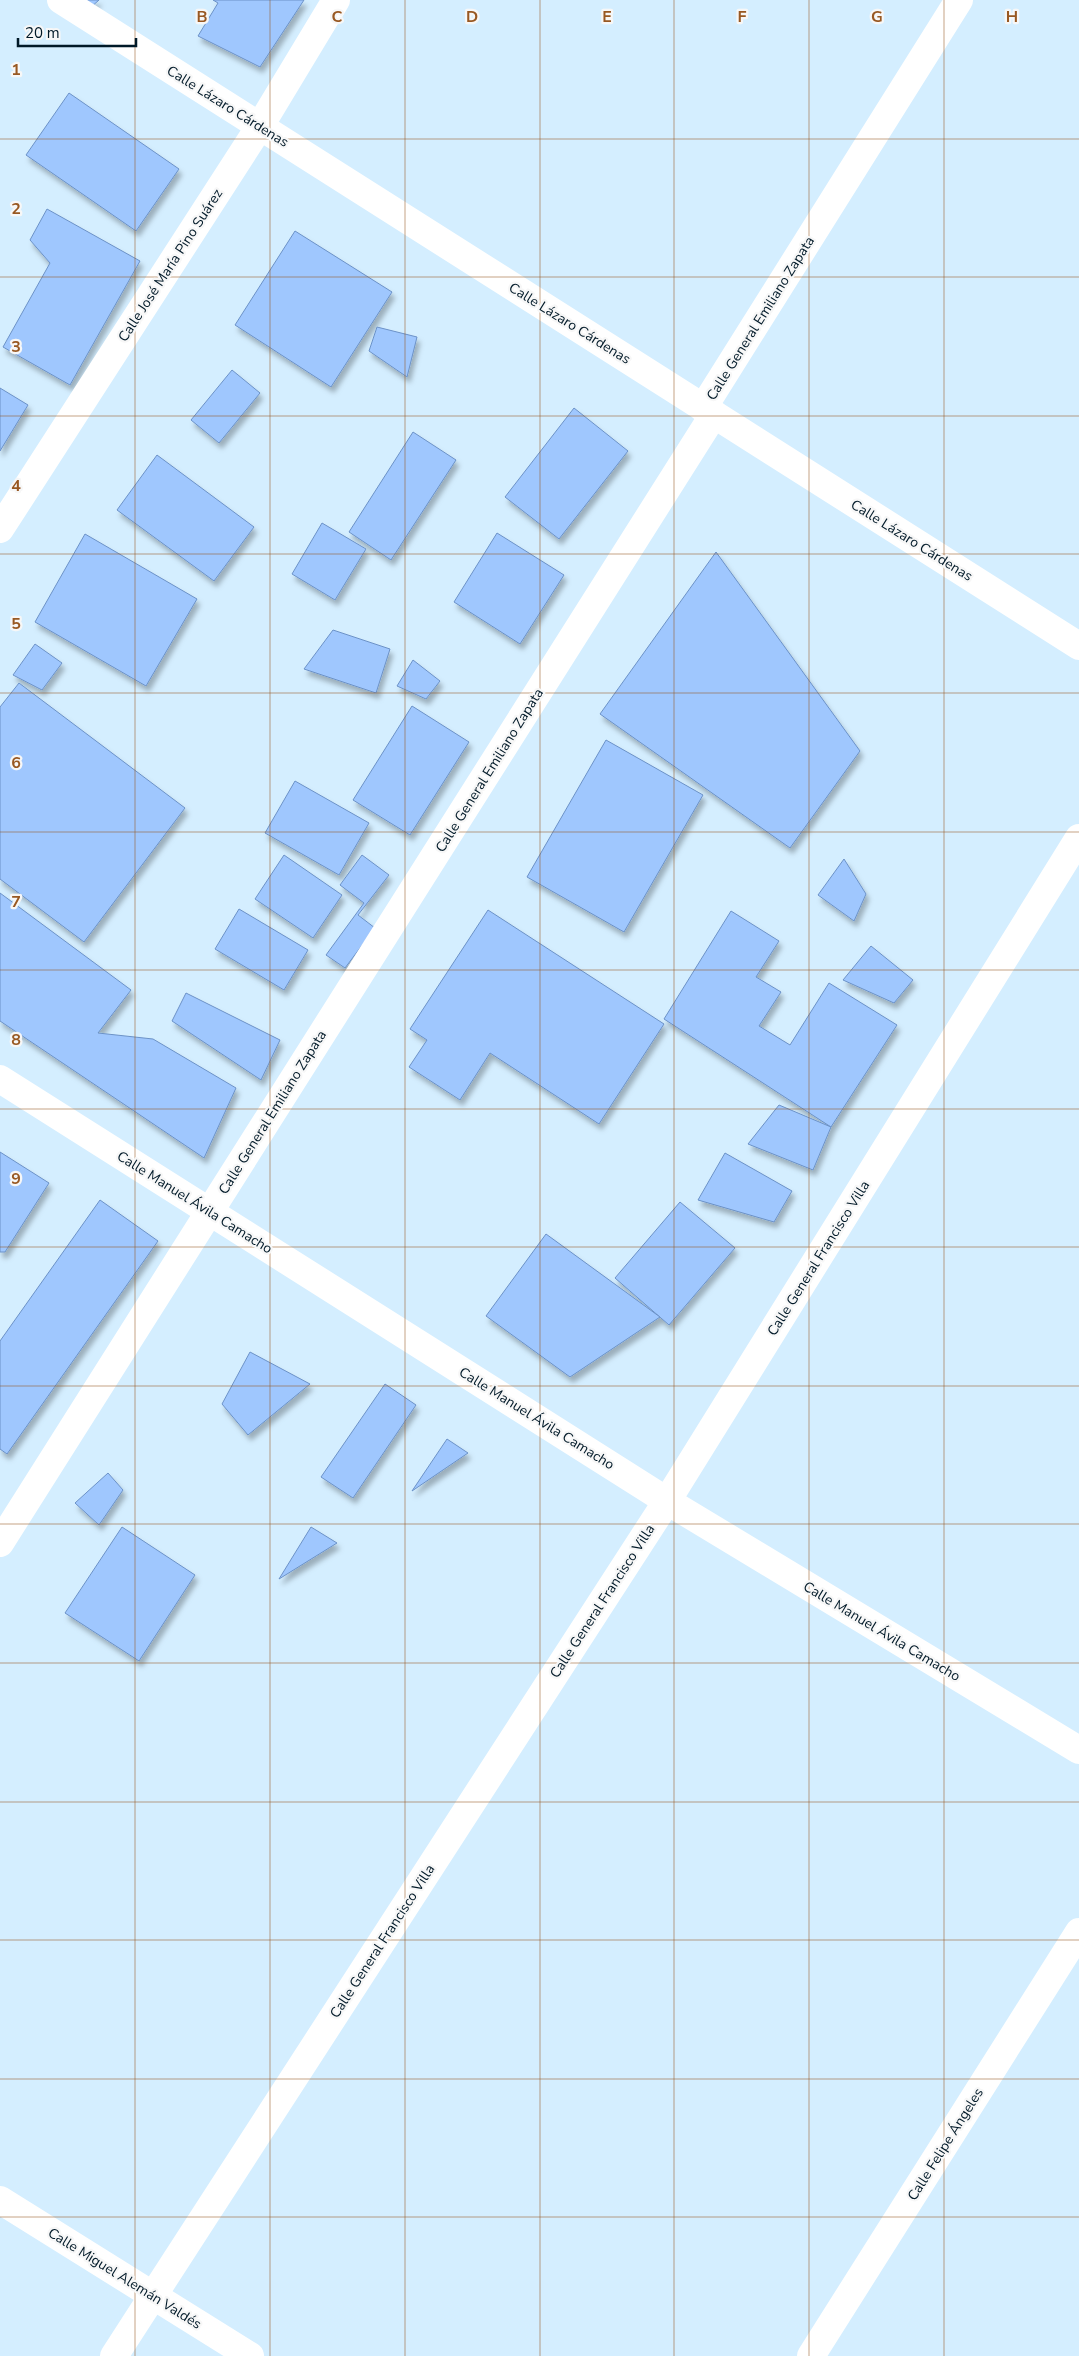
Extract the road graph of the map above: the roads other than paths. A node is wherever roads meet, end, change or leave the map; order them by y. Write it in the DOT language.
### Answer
graph roads {
  1 [pos="61,0"];
  2 [pos="336,0"];
  3 [pos="958,0"];
  4 [pos="260,126"];
  5 [pos="703,408"];
  6 [pos="0,529"];
  7 [pos="1079,646"];
  8 [pos="1079,838"];
  9 [pos="0,1078"];
  10 [pos="209,1211"];
  11 [pos="667,1501"];
  12 [pos="0,1543"];
  13 [pos="1079,1750"];
  14 [pos="1079,1932"];
  15 [pos="0,2200"];
  16 [pos="152,2295"];
  17 [pos="114,2356"];
  18 [pos="250,2356"];
  19 [pos="811,2356"];
  1 -- 4 [label="street, Calle Lázaro Cárdenas"];
  2 -- 4 [label="street, Calle José María Pino Suárez"];
  3 -- 5 [label="street, Calle General Emiliano Zapata"];
  4 -- 5 [label="street, Calle Lázaro Cárdenas"];
  4 -- 6 [label="street, Calle José María Pino Suárez"];
  5 -- 7 [label="street, Calle Lázaro Cárdenas"];
  5 -- 10 [label="street, Calle General Emiliano Zapata"];
  8 -- 11 [label="street, Calle General Francisco Villa"];
  9 -- 10 [label="street, Calle Manuel Ávila Camacho"];
  10 -- 11 [label="street, Calle Manuel Ávila Camacho"];
  10 -- 12 [label="street, Calle General Emiliano Zapata"];
  11 -- 13 [label="street, Calle Manuel Ávila Camacho"];
  11 -- 16 [label="street, Calle General Francisco Villa"];
  14 -- 19 [label="street, Calle Felipe Ángeles"];
  15 -- 16 [label="street, Calle Miguel Alemán Valdés"];
  16 -- 17 [label="street, Calle General Francisco Villa"];
  16 -- 18 [label="street, Calle Miguel Alemán Valdés"];
}
